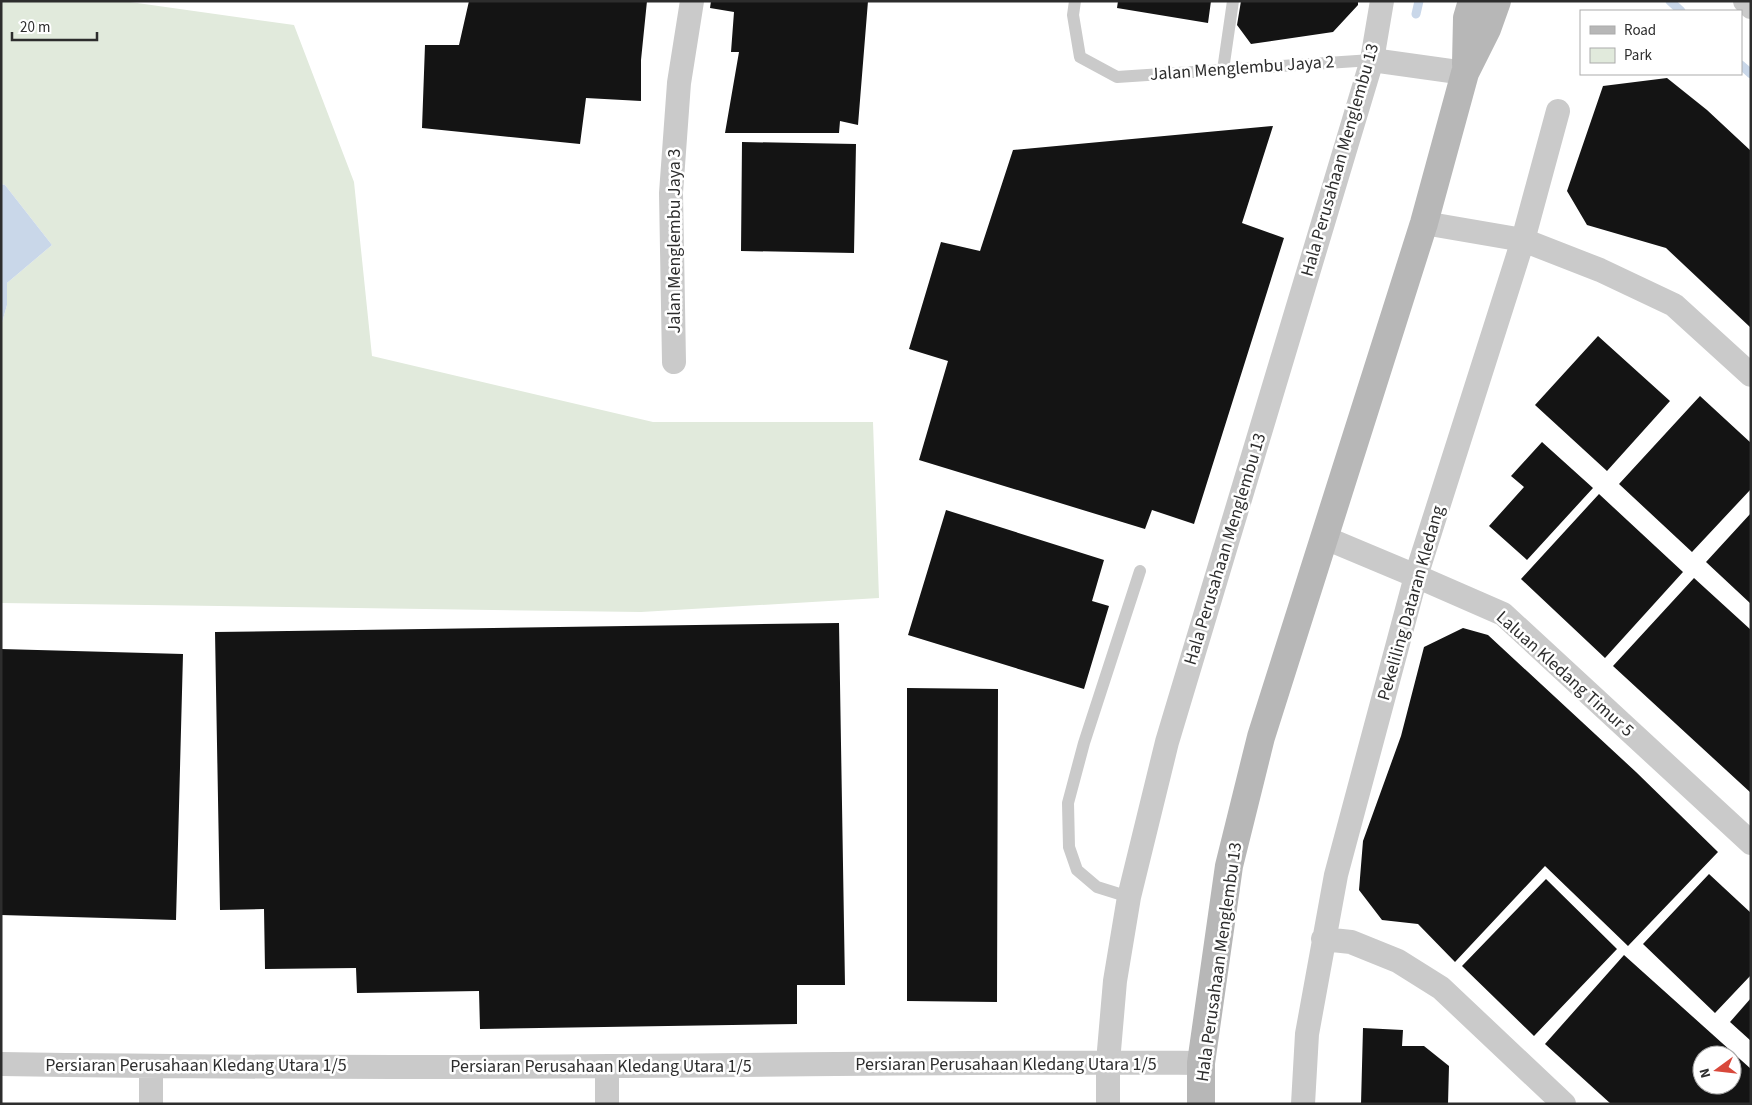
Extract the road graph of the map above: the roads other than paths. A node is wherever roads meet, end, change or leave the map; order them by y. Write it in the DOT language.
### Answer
graph roads {
  1 [pos="692,1"];
  2 [pos="1075,1"];
  3 [pos="1233,1"];
  4 [pos="1382,1"];
  5 [pos="1472,1"];
  6 [pos="1497,1"];
  7 [pos="1745,1"];
  8 [pos="1751,7"];
  9 [pos="1372,60"];
  10 [pos="1224,70"];
  11 [pos="1465,73"];
  12 [pos="1558,111"];
  13 [pos="1424,223"];
  14 [pos="1523,240"];
  15 [pos="674,362"];
  16 [pos="1751,375"];
  17 [pos="1323,537"];
  18 [pos="1140,571"];
  19 [pos="1416,576"];
  20 [pos="1751,844"];
  21 [pos="1129,897"];
  22 [pos="1323,939"];
  23 [pos="1108,1062"];
  24 [pos="1201,1063"];
  25 [pos="1,1064"];
  26 [pos="151,1066"];
  27 [pos="607,1066"];
  28 [pos="151,1104"];
  29 [pos="607,1104"];
  30 [pos="1108,1104"];
  31 [pos="1201,1104"];
  32 [pos="1303,1104"];
  33 [pos="1564,1104"];
  1 -- 15 [label="street, Jalan Menglembu Jaya 3"];
  2 -- 10 [label="lane, Jalan Menglembu Jaya 2"];
  3 -- 10 [label="lane"];
  4 -- 9 [label="street, Hala Perusahaan Menglembu 13"];
  5 -- 11 [label="street, Hala Perusahaan Menglembu 13"];
  6 -- 11 [label="street, Hala Perusahaan Menglembu 13"];
  7 -- 8 [label="street"];
  9 -- 10 [label="lane, Jalan Menglembu Jaya 2"];
  9 -- 11 [label="street, Jalan Menglembu Jaya 2"];
  9 -- 21 [label="street, Hala Perusahaan Menglembu 13"];
  11 -- 13 [label="street, Hala Perusahaan Menglembu 13"];
  12 -- 14 [label="street, Pekeliling Dataran Kledang"];
  13 -- 14 [label="street"];
  13 -- 17 [label="street, Hala Perusahaan Menglembu 13"];
  14 -- 16 [label="street"];
  14 -- 19 [label="street, Pekeliling Dataran Kledang"];
  17 -- 19 [label="street, Laluan Kledang Timur 5"];
  17 -- 24 [label="street, Hala Perusahaan Menglembu 13"];
  18 -- 21 [label="lane"];
  19 -- 20 [label="street, Laluan Kledang Timur 5"];
  19 -- 22 [label="street, Pekeliling Dataran Kledang"];
  21 -- 23 [label="street, Hala Perusahaan Menglembu 13"];
  22 -- 32 [label="street, Pekeliling Dataran Kledang"];
  22 -- 33 [label="street"];
  23 -- 24 [label="street, Persiaran Perusahaan Kledang Utara 1/5"];
  23 -- 27 [label="street, Persiaran Perusahaan Kledang Utara 1/5"];
  23 -- 30 [label="street, Hala Perusahaan Menglembu 13"];
  24 -- 31 [label="street, Hala Perusahaan Menglembu 13"];
  25 -- 26 [label="street, Persiaran Perusahaan Kledang Utara 1/5"];
  26 -- 27 [label="street, Persiaran Perusahaan Kledang Utara 1/5"];
  26 -- 28 [label="street"];
  27 -- 29 [label="street"];
}
